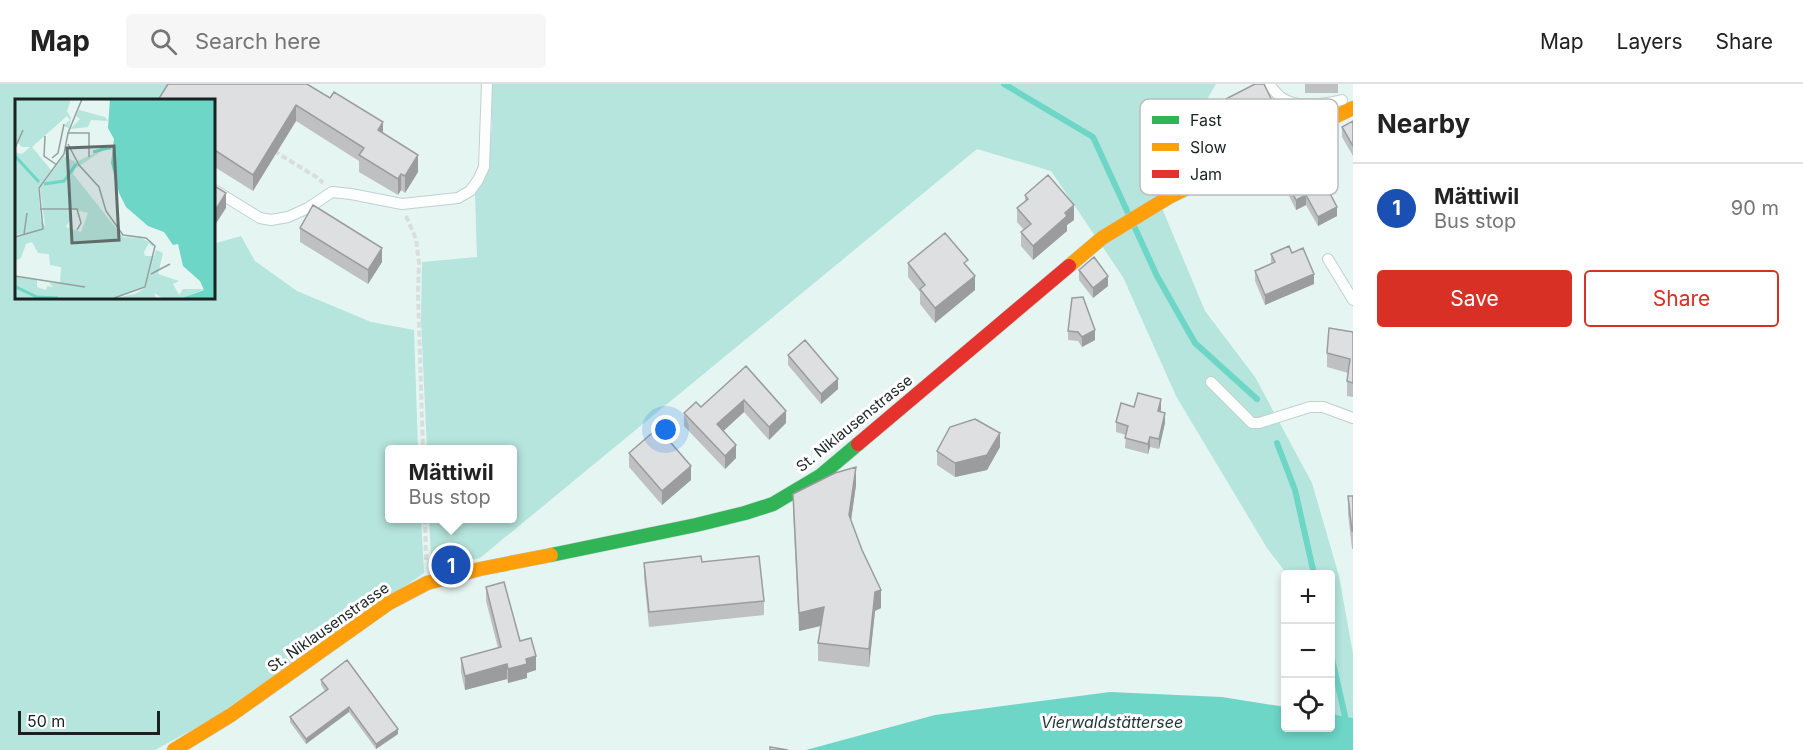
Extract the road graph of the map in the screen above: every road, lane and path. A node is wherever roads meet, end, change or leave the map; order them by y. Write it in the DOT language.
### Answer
graph roads {
  1 [pos="487,84"];
  2 [pos="1269,84"];
  3 [pos="1283,99"];
  4 [pos="1338,101"];
  5 [pos="1350,110"];
  6 [pos="268,148"];
  7 [pos="214,190"];
  8 [pos="332,192"];
  9 [pos="1173,195"];
  10 [pos="402,204"];
  11 [pos="1328,259"];
  12 [pos="1353,300"];
  13 [pos="1211,382"];
  14 [pos="1353,418"];
  15 [pos="423,445"];
  16 [pos="425,523"];
  17 [pos="428,583"];
  18 [pos="174,750"];
  1 -- 10 [label="lane"];
  2 -- 3 [label="lane"];
  4 -- 5 [label="lane"];
  6 -- 8 [label="path"];
  7 -- 8 [label="lane"];
  8 -- 10 [label="lane"];
  9 -- 17 [label="street, St. Niklausenstrasse"];
  10 -- 15 [label="path"];
  11 -- 12 [label="lane"];
  13 -- 14 [label="lane"];
  16 -- 17 [label="path"];
  17 -- 18 [label="street, St. Niklausenstrasse"];
}
